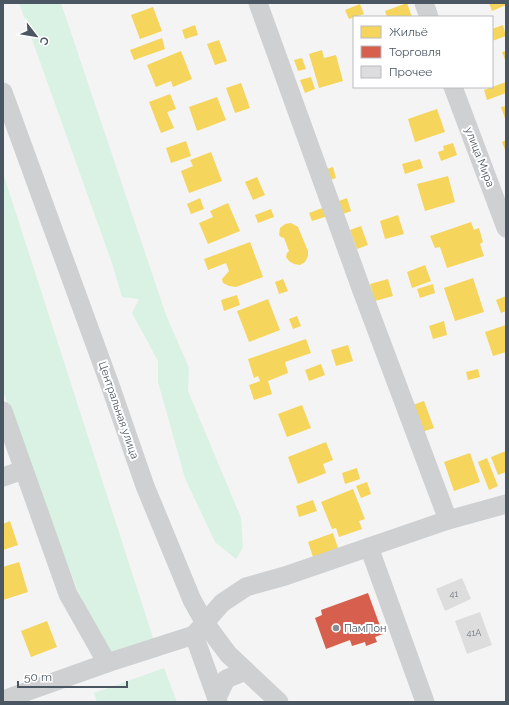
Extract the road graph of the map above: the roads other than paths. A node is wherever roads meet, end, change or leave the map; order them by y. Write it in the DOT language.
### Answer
graph roads {
  1 [pos="258,3"];
  2 [pos="424,3"];
  3 [pos="429,16"];
  4 [pos="453,88"];
  5 [pos="3,92"];
  6 [pos="506,228"];
  7 [pos="3,411"];
  8 [pos="23,470"];
  9 [pos="3,477"];
  10 [pos="506,504"];
  11 [pos="448,520"];
  12 [pos="369,547"];
  13 [pos="199,629"];
  14 [pos="107,663"];
  15 [pos="246,671"];
  16 [pos="3,700"];
  17 [pos="217,700"];
  18 [pos="279,702"];
  19 [pos="425,702"];
  1 -- 11 [label="street"];
  2 -- 3 [label="street"];
  4 -- 6 [label="street, улица Мира"];
  5 -- 13 [label="street, Центральная улица"];
  7 -- 8 [label="street"];
  8 -- 9 [label="street"];
  8 -- 14 [label="street"];
  10 -- 11 [label="street"];
  11 -- 12 [label="street"];
  12 -- 13 [label="street"];
  12 -- 19 [label="street"];
  13 -- 14 [label="street"];
  13 -- 15 [label="street, Центральная улица"];
  13 -- 17 [label="street"];
  14 -- 16 [label="street"];
  15 -- 17 [label="street"];
  15 -- 18 [label="street, Центральная улица"];
}
